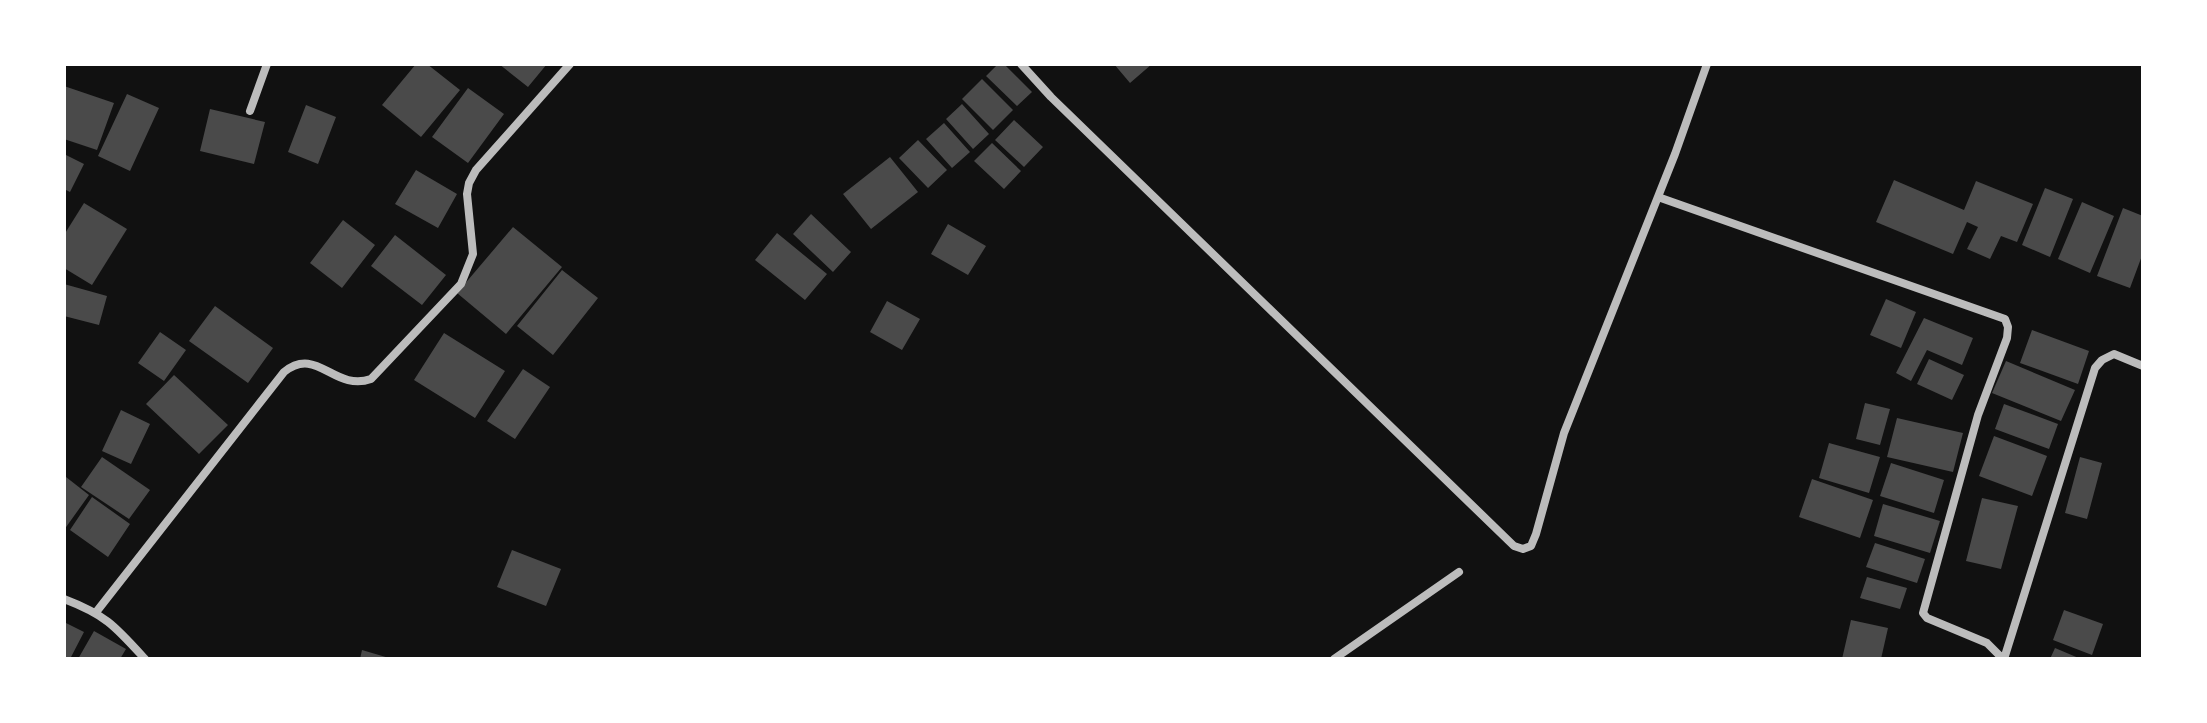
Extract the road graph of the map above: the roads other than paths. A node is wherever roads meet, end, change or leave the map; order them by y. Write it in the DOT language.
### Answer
graph roads {
  1 [pos="267,64"];
  2 [pos="570,64"];
  3 [pos="1021,64"];
  4 [pos="1707,64"];
  5 [pos="250,111"];
  6 [pos="1658,197"];
  7 [pos="2143,366"];
  8 [pos="1459,572"];
  9 [pos="64,599"];
  10 [pos="97,611"];
  11 [pos="145,659"];
  12 [pos="1334,659"];
  13 [pos="2004,659"];
  1 -- 5 [label="street"];
  2 -- 10 [label="street"];
  3 -- 6 [label="street"];
  4 -- 6 [label="street"];
  6 -- 13 [label="street"];
  7 -- 13 [label="street"];
  8 -- 12 [label="street"];
  9 -- 10 [label="street"];
  10 -- 11 [label="street"];
}
